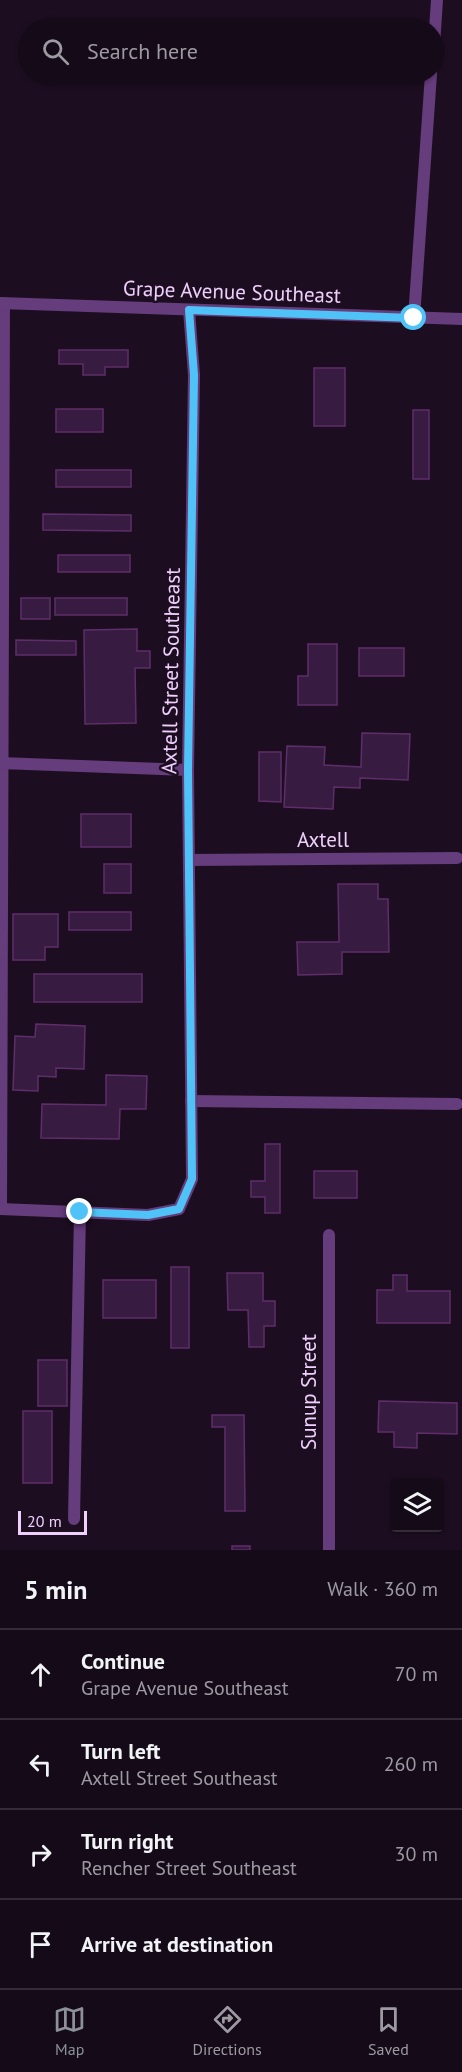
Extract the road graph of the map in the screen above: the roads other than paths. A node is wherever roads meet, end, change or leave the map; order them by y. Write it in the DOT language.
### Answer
graph roads {
  1 [pos="437,0"];
  2 [pos="436,18"];
  3 [pos="430,84"];
  4 [pos="2,304"];
  5 [pos="189,310"];
  6 [pos="414,318"];
  7 [pos="462,319"];
  8 [pos="2,763"];
  9 [pos="188,770"];
  10 [pos="458,858"];
  11 [pos="189,860"];
  12 [pos="191,1101"];
  13 [pos="457,1104"];
  14 [pos="1,1209"];
  15 [pos="80,1212"];
  16 [pos="329,1235"];
  17 [pos="74,1519"];
  18 [pos="329,1550"];
  1 -- 2 [label="street"];
  3 -- 6 [label="street"];
  4 -- 5 [label="street, Grape Avenue Southeast"];
  4 -- 8 [label="street"];
  5 -- 6 [label="street, Grape Avenue Southeast"];
  5 -- 9 [label="street, Axtell Street Southeast"];
  6 -- 7 [label="street, Grape Avenue Southeast"];
  8 -- 9 [label="street"];
  8 -- 14 [label="street"];
  9 -- 11 [label="street, Axtell Street Southeast"];
  10 -- 11 [label="street, Axtell"];
  11 -- 12 [label="street, Axtell Street Southeast"];
  12 -- 13 [label="street"];
  12 -- 15 [label="street, Axtell Street Southeast"];
  14 -- 15 [label="street"];
  15 -- 17 [label="street"];
  16 -- 18 [label="street, Sunup Street"];
}
